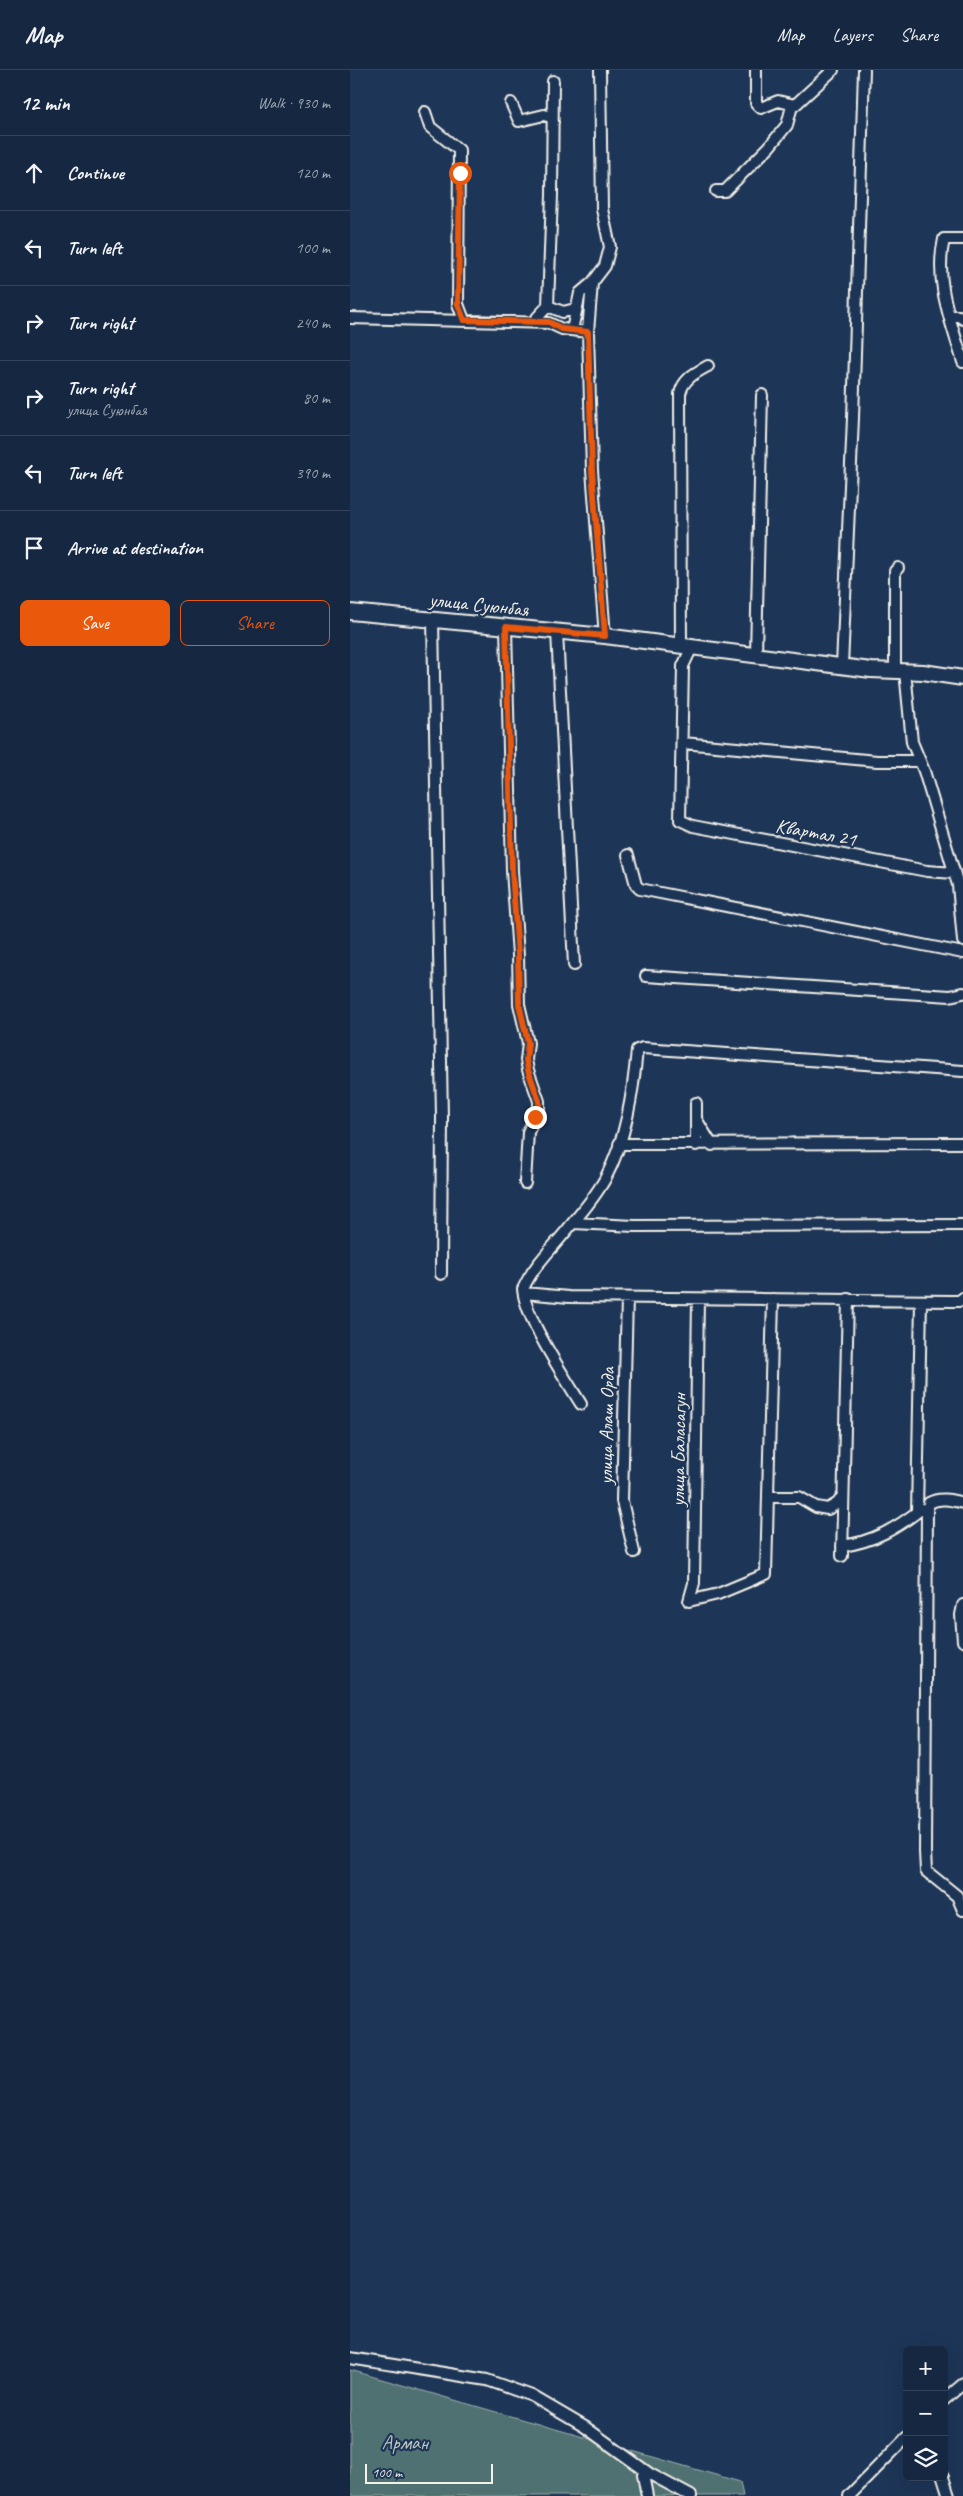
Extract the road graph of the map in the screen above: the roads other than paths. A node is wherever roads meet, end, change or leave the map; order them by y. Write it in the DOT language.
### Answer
graph roads {
  1 [pos="600,70"];
  2 [pos="756,70"];
  3 [pos="833,70"];
  4 [pos="864,70"];
  5 [pos="553,81"];
  6 [pos="510,103"];
  7 [pos="792,106"];
  8 [pos="425,112"];
  9 [pos="553,122"];
  10 [pos="716,191"];
  11 [pos="963,239"];
  12 [pos="592,283"];
  13 [pos="548,306"];
  14 [pos="575,310"];
  15 [pos="949,316"];
  16 [pos="350,318"];
  17 [pos="963,319"];
  18 [pos="464,320"];
  19 [pos="532,322"];
  20 [pos="572,330"];
  21 [pos="588,332"];
  22 [pos="963,362"];
  23 [pos="708,366"];
  24 [pos="762,395"];
  25 [pos="898,568"];
  26 [pos="350,612"];
  27 [pos="433,618"];
  28 [pos="506,627"];
  29 [pos="557,632"];
  30 [pos="605,636"];
  31 [pos="686,646"];
  32 [pos="756,654"];
  33 [pos="842,666"];
  34 [pos="900,671"];
  35 [pos="963,678"];
  36 [pos="683,743"];
  37 [pos="920,760"];
  38 [pos="628,855"];
  39 [pos="954,873"];
  40 [pos="963,940"];
  41 [pos="963,953"];
  42 [pos="574,965"];
  43 [pos="646,976"];
  44 [pos="963,993"];
  45 [pos="963,1071"];
  46 [pos="696,1103"];
  47 [pos="696,1119"];
  48 [pos="963,1143"];
  49 [pos="619,1144"];
  50 [pos="696,1145"];
  51 [pos="712,1145"];
  52 [pos="525,1183"];
  53 [pos="573,1223"];
  54 [pos="963,1224"];
  55 [pos="441,1274"];
  56 [pos="524,1292"];
  57 [pos="627,1298"];
  58 [pos="963,1298"];
  59 [pos="698,1299"];
  60 [pos="773,1299"];
  61 [pos="848,1300"];
  62 [pos="921,1301"];
  63 [pos="581,1404"];
  64 [pos="843,1495"];
  65 [pos="768,1497"];
  66 [pos="962,1502"];
  67 [pos="929,1503"];
  68 [pos="917,1512"];
  69 [pos="634,1552"];
  70 [pos="963,1605"];
  71 [pos="963,1641"];
  72 [pos="963,1910"];
  73 [pos="350,2358"];
  74 [pos="963,2384"];
  75 [pos="948,2397"];
  76 [pos="903,2441"];
  77 [pos="646,2471"];
  78 [pos="944,2481"];
  79 [pos="647,2496"];
  80 [pos="692,2496"];
  81 [pos="849,2496"];
  82 [pos="949,2496"];
  1 -- 12 [label="street"];
  2 -- 7 [label="street"];
  3 -- 7 [label="street"];
  4 -- 33 [label="street"];
  5 -- 9 [label="street"];
  6 -- 9 [label="street"];
  7 -- 10 [label="street"];
  8 -- 18 [label="street"];
  9 -- 13 [label="street"];
  11 -- 15 [label="street"];
  12 -- 14 [label="street"];
  12 -- 21 [label="street"];
  13 -- 14 [label="street"];
  13 -- 19 [label="street"];
  14 -- 20 [label="street"];
  15 -- 17 [label="street"];
  15 -- 22 [label="street"];
  16 -- 18 [label="street"];
  18 -- 19 [label="street"];
  19 -- 20 [label="street"];
  20 -- 21 [label="street"];
  21 -- 30 [label="street"];
  23 -- 31 [label="street"];
  24 -- 32 [label="street"];
  25 -- 34 [label="street"];
  26 -- 27 [label="street, улица Суюнбая"];
  27 -- 28 [label="street, улица Суюнбая"];
  27 -- 55 [label="street"];
  28 -- 29 [label="street, улица Суюнбая"];
  28 -- 52 [label="street"];
  29 -- 30 [label="street, улица Суюнбая"];
  29 -- 42 [label="street"];
  30 -- 31 [label="street, улица Суюнбая"];
  31 -- 32 [label="street, улица Суюнбая"];
  31 -- 36 [label="street"];
  32 -- 33 [label="street, улица Суюнбая"];
  33 -- 34 [label="street, улица Суюнбая"];
  34 -- 35 [label="street"];
  34 -- 37 [label="street"];
  36 -- 37 [label="street"];
  36 -- 39 [label="street, Квартал 21"];
  37 -- 39 [label="street"];
  38 -- 41 [label="street"];
  39 -- 40 [label="street"];
  43 -- 44 [label="street"];
  45 -- 49 [label="street"];
  46 -- 47 [label="street"];
  47 -- 50 [label="street"];
  47 -- 51 [label="street"];
  48 -- 51 [label="street"];
  49 -- 50 [label="street"];
  49 -- 53 [label="street"];
  50 -- 51 [label="street"];
  53 -- 54 [label="street"];
  53 -- 56 [label="street"];
  56 -- 57 [label="street"];
  56 -- 63 [label="street"];
  57 -- 59 [label="street"];
  57 -- 69 [label="street, улица Алаш Орда"];
  58 -- 62 [label="street"];
  59 -- 60 [label="street"];
  59 -- 65 [label="street, улица Баласагун"];
  60 -- 61 [label="street"];
  60 -- 65 [label="street"];
  61 -- 62 [label="street"];
  61 -- 64 [label="street"];
  62 -- 68 [label="street"];
  64 -- 65 [label="street"];
  64 -- 68 [label="street"];
  66 -- 67 [label="street"];
  67 -- 68 [label="street"];
  67 -- 72 [label="street"];
  70 -- 71 [label="street"];
  73 -- 77 [label="street"];
  74 -- 75 [label="street"];
  76 -- 81 [label="street"];
  77 -- 79 [label="street"];
  77 -- 80 [label="street"];
  78 -- 82 [label="street"];
}
